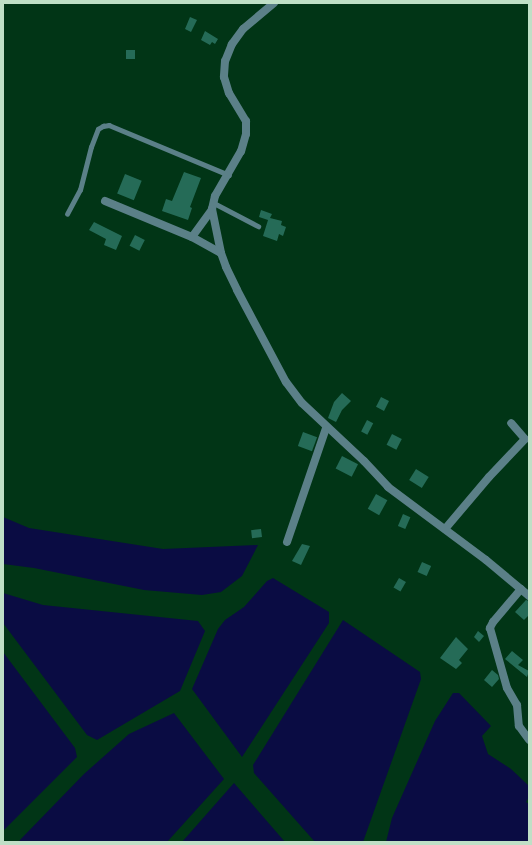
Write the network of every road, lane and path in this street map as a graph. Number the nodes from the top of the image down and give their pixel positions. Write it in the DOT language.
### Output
graph roads {
  1 [pos="274,3"];
  2 [pos="229,175"];
  3 [pos="105,201"];
  4 [pos="213,206"];
  5 [pos="67,214"];
  6 [pos="258,226"];
  7 [pos="192,237"];
  8 [pos="221,253"];
  9 [pos="511,422"];
  10 [pos="326,428"];
  11 [pos="444,529"];
  12 [pos="287,542"];
  13 [pos="521,589"];
  14 [pos="529,596"];
  15 [pos="529,740"];
  1 -- 2 [label="street"];
  2 -- 4 [label="street"];
  2 -- 5 [label="lane"];
  3 -- 7 [label="street"];
  4 -- 6 [label="lane"];
  4 -- 7 [label="street"];
  4 -- 8 [label="street"];
  7 -- 8 [label="street"];
  8 -- 10 [label="street"];
  9 -- 11 [label="street"];
  10 -- 11 [label="street"];
  10 -- 12 [label="street"];
  11 -- 13 [label="street"];
  13 -- 14 [label="street"];
  13 -- 15 [label="street"];
}
